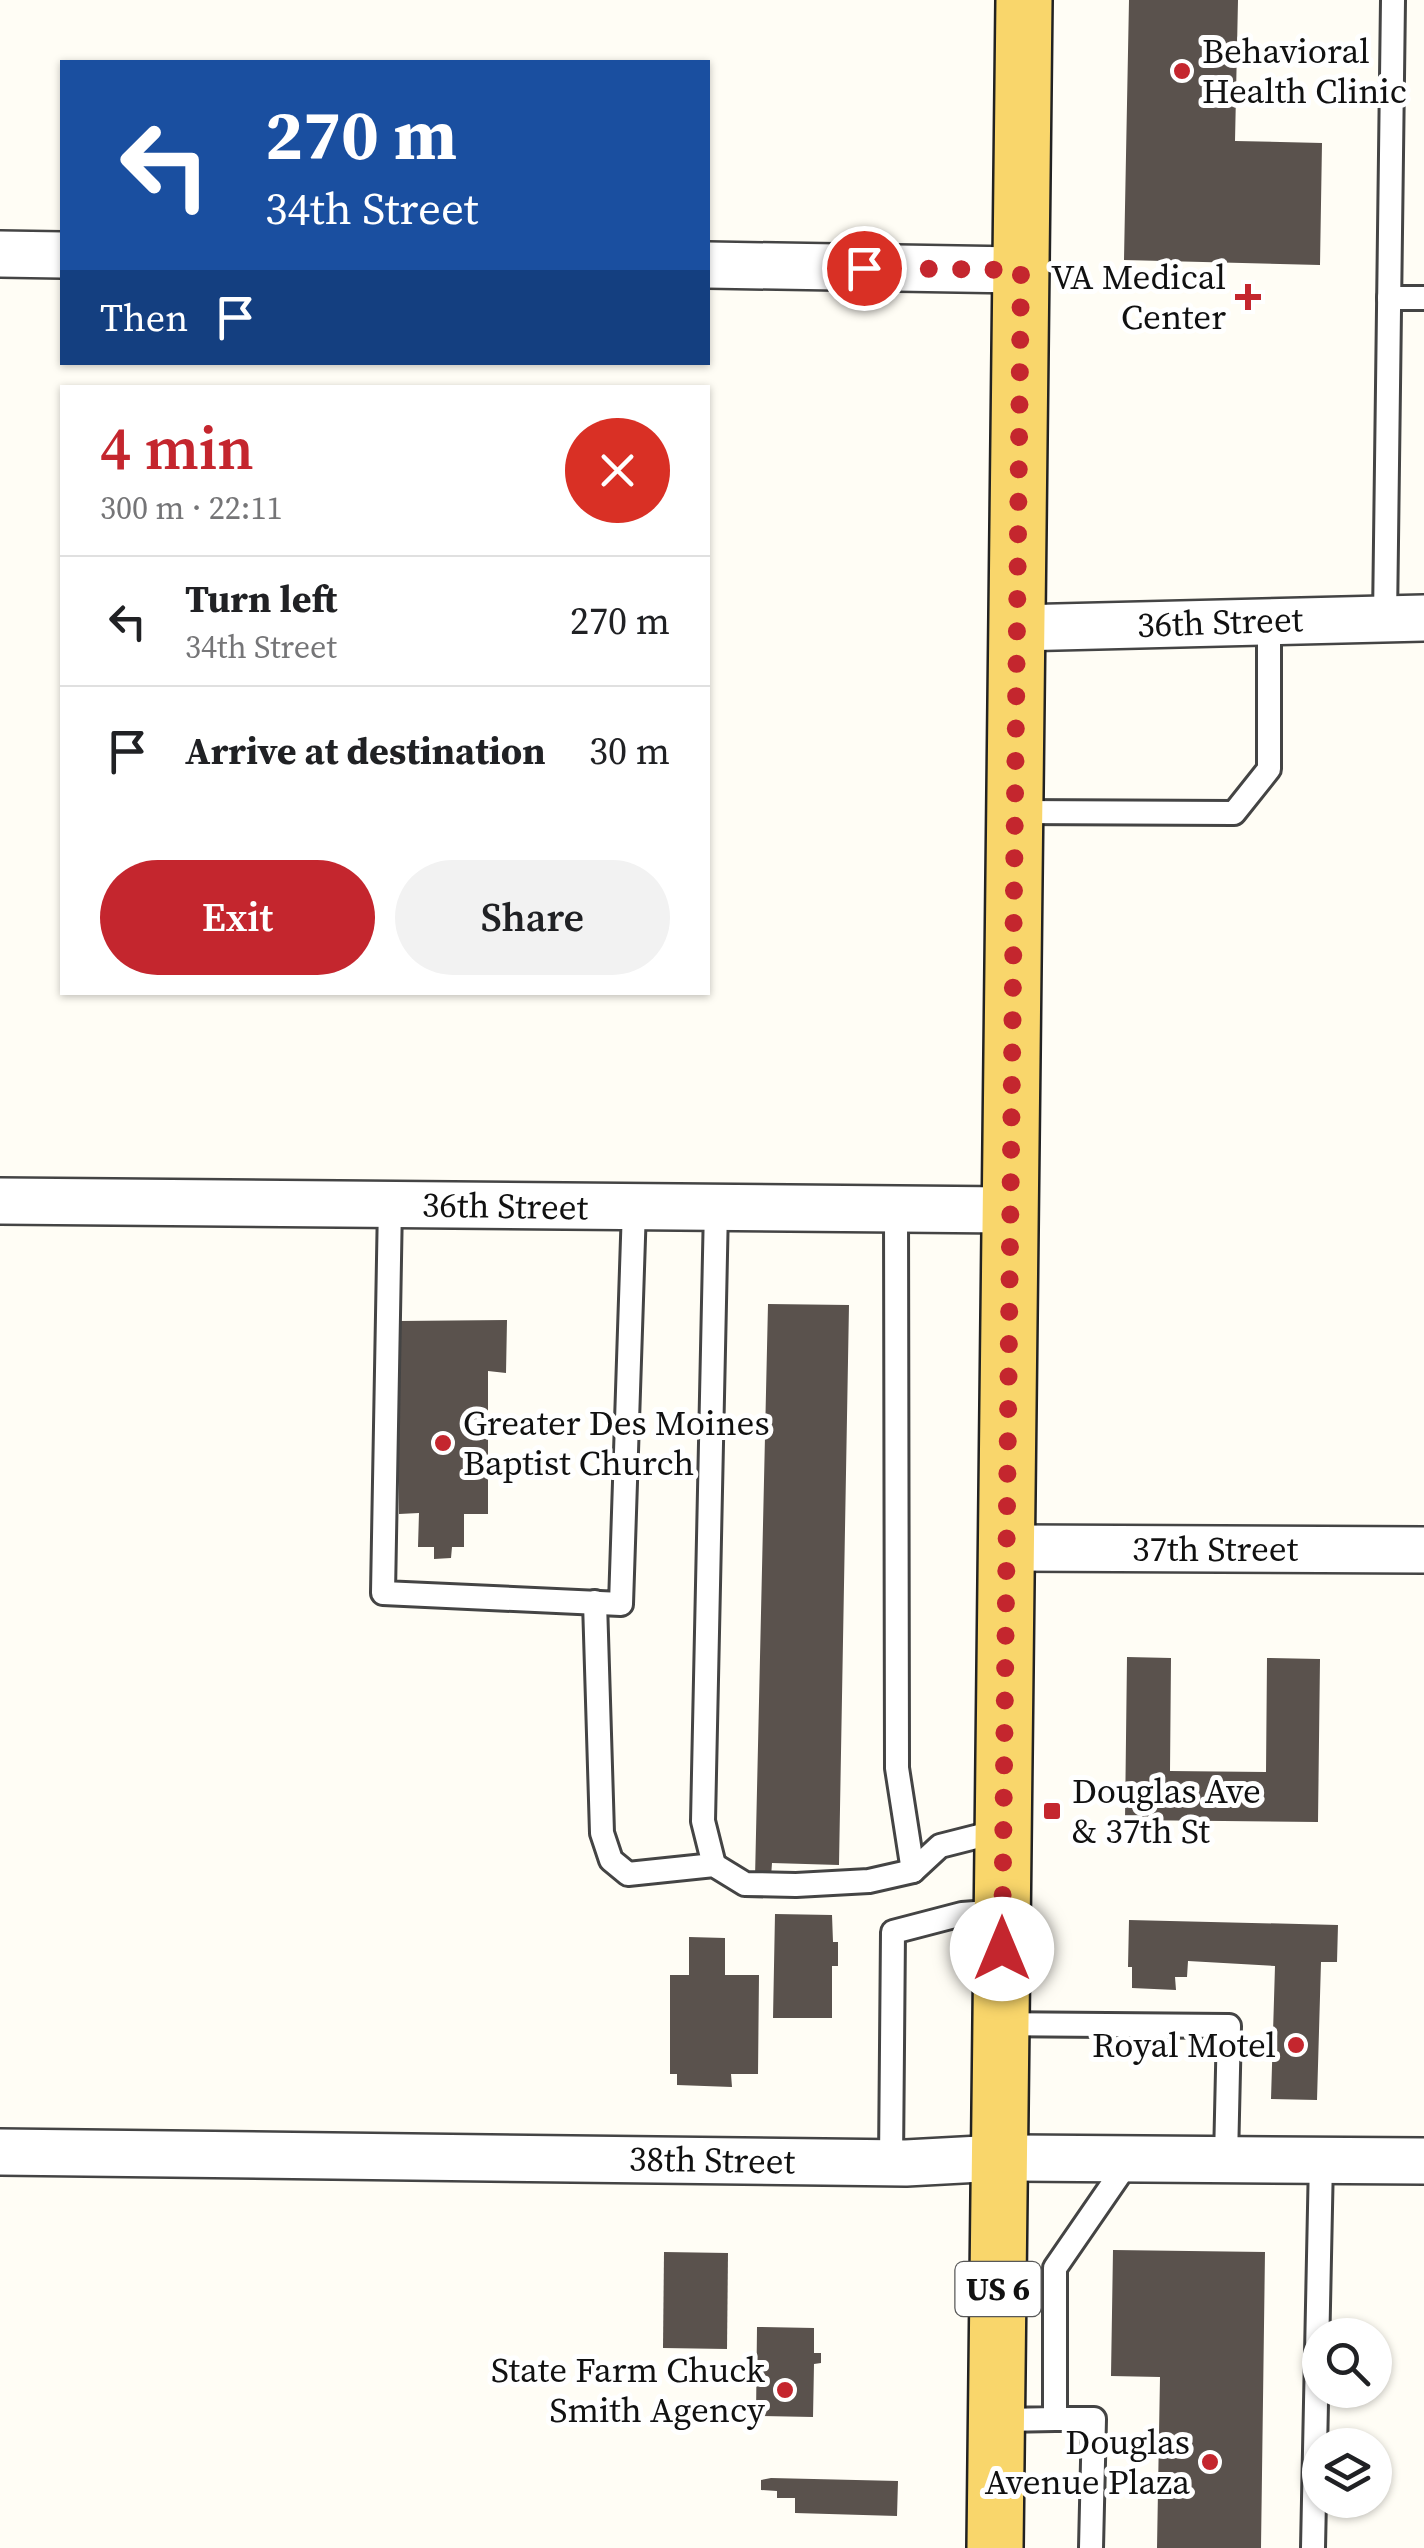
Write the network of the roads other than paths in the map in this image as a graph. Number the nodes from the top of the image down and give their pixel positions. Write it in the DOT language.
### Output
graph roads {
  1 [pos="1024,0"];
  2 [pos="1393,0"];
  3 [pos="0,254"];
  4 [pos="60,255"];
  5 [pos="710,265"];
  6 [pos="1021,270"];
  7 [pos="1389,298"];
  8 [pos="1424,298"];
  9 [pos="1404,618"];
  10 [pos="1269,620"];
  11 [pos="1016,628"];
  12 [pos="1014,812"];
  13 [pos="0,1201"];
  14 [pos="390,1204"];
  15 [pos="634,1208"];
  16 [pos="716,1208"];
  17 [pos="896,1209"];
  18 [pos="1009,1210"];
  19 [pos="1005,1548"];
  20 [pos="1424,1550"];
  21 [pos="596,1602"];
  22 [pos="1003,1830"];
  23 [pos="714,1865"];
  24 [pos="913,1871"];
  25 [pos="1002,1912"];
  26 [pos="1001,2024"];
  27 [pos="0,2152"];
  28 [pos="999,2158"];
  29 [pos="1130,2159"];
  30 [pos="1226,2160"];
  31 [pos="1321,2160"];
  32 [pos="1424,2160"];
  33 [pos="890,2162"];
  34 [pos="996,2420"];
  35 [pos="1055,2420"];
  36 [pos="995,2548"];
  37 [pos="1091,2548"];
  38 [pos="1314,2548"];
  1 -- 6 [label="main road, US 6"];
  2 -- 7 [label="lane"];
  3 -- 4 [label="street"];
  5 -- 6 [label="street"];
  6 -- 11 [label="main road, US 6"];
  7 -- 8 [label="lane"];
  7 -- 9 [label="lane"];
  9 -- 10 [label="street, 36th Street"];
  10 -- 11 [label="street, 36th Street"];
  10 -- 12 [label="lane"];
  11 -- 12 [label="main road, US 6"];
  12 -- 18 [label="main road, US 6"];
  13 -- 14 [label="street, 36th Street"];
  14 -- 15 [label="street, 36th Street"];
  14 -- 21 [label="lane"];
  15 -- 16 [label="street, 36th Street"];
  15 -- 21 [label="lane"];
  16 -- 17 [label="street, 36th Street"];
  16 -- 23 [label="lane"];
  17 -- 18 [label="street, 36th Street"];
  17 -- 24 [label="lane"];
  18 -- 19 [label="main road, US 6"];
  19 -- 20 [label="street, 37th Street"];
  19 -- 22 [label="main road, US 6"];
  21 -- 23 [label="lane"];
  22 -- 24 [label="lane"];
  22 -- 25 [label="main road, US 6"];
  23 -- 24 [label="lane"];
  25 -- 26 [label="main road, US 6"];
  25 -- 33 [label="lane"];
  26 -- 28 [label="main road, US 6"];
  26 -- 30 [label="lane"];
  27 -- 33 [label="street, 38th Street"];
  28 -- 29 [label="street, 38th Street"];
  28 -- 33 [label="street, 38th Street"];
  28 -- 34 [label="main road, US 6"];
  29 -- 30 [label="street, 38th Street"];
  29 -- 35 [label="lane"];
  30 -- 31 [label="street, 38th Street"];
  31 -- 32 [label="street, 38th Street"];
  31 -- 38 [label="lane"];
  34 -- 35 [label="lane"];
  34 -- 36 [label="main road, US 6"];
  35 -- 37 [label="lane"];
}
